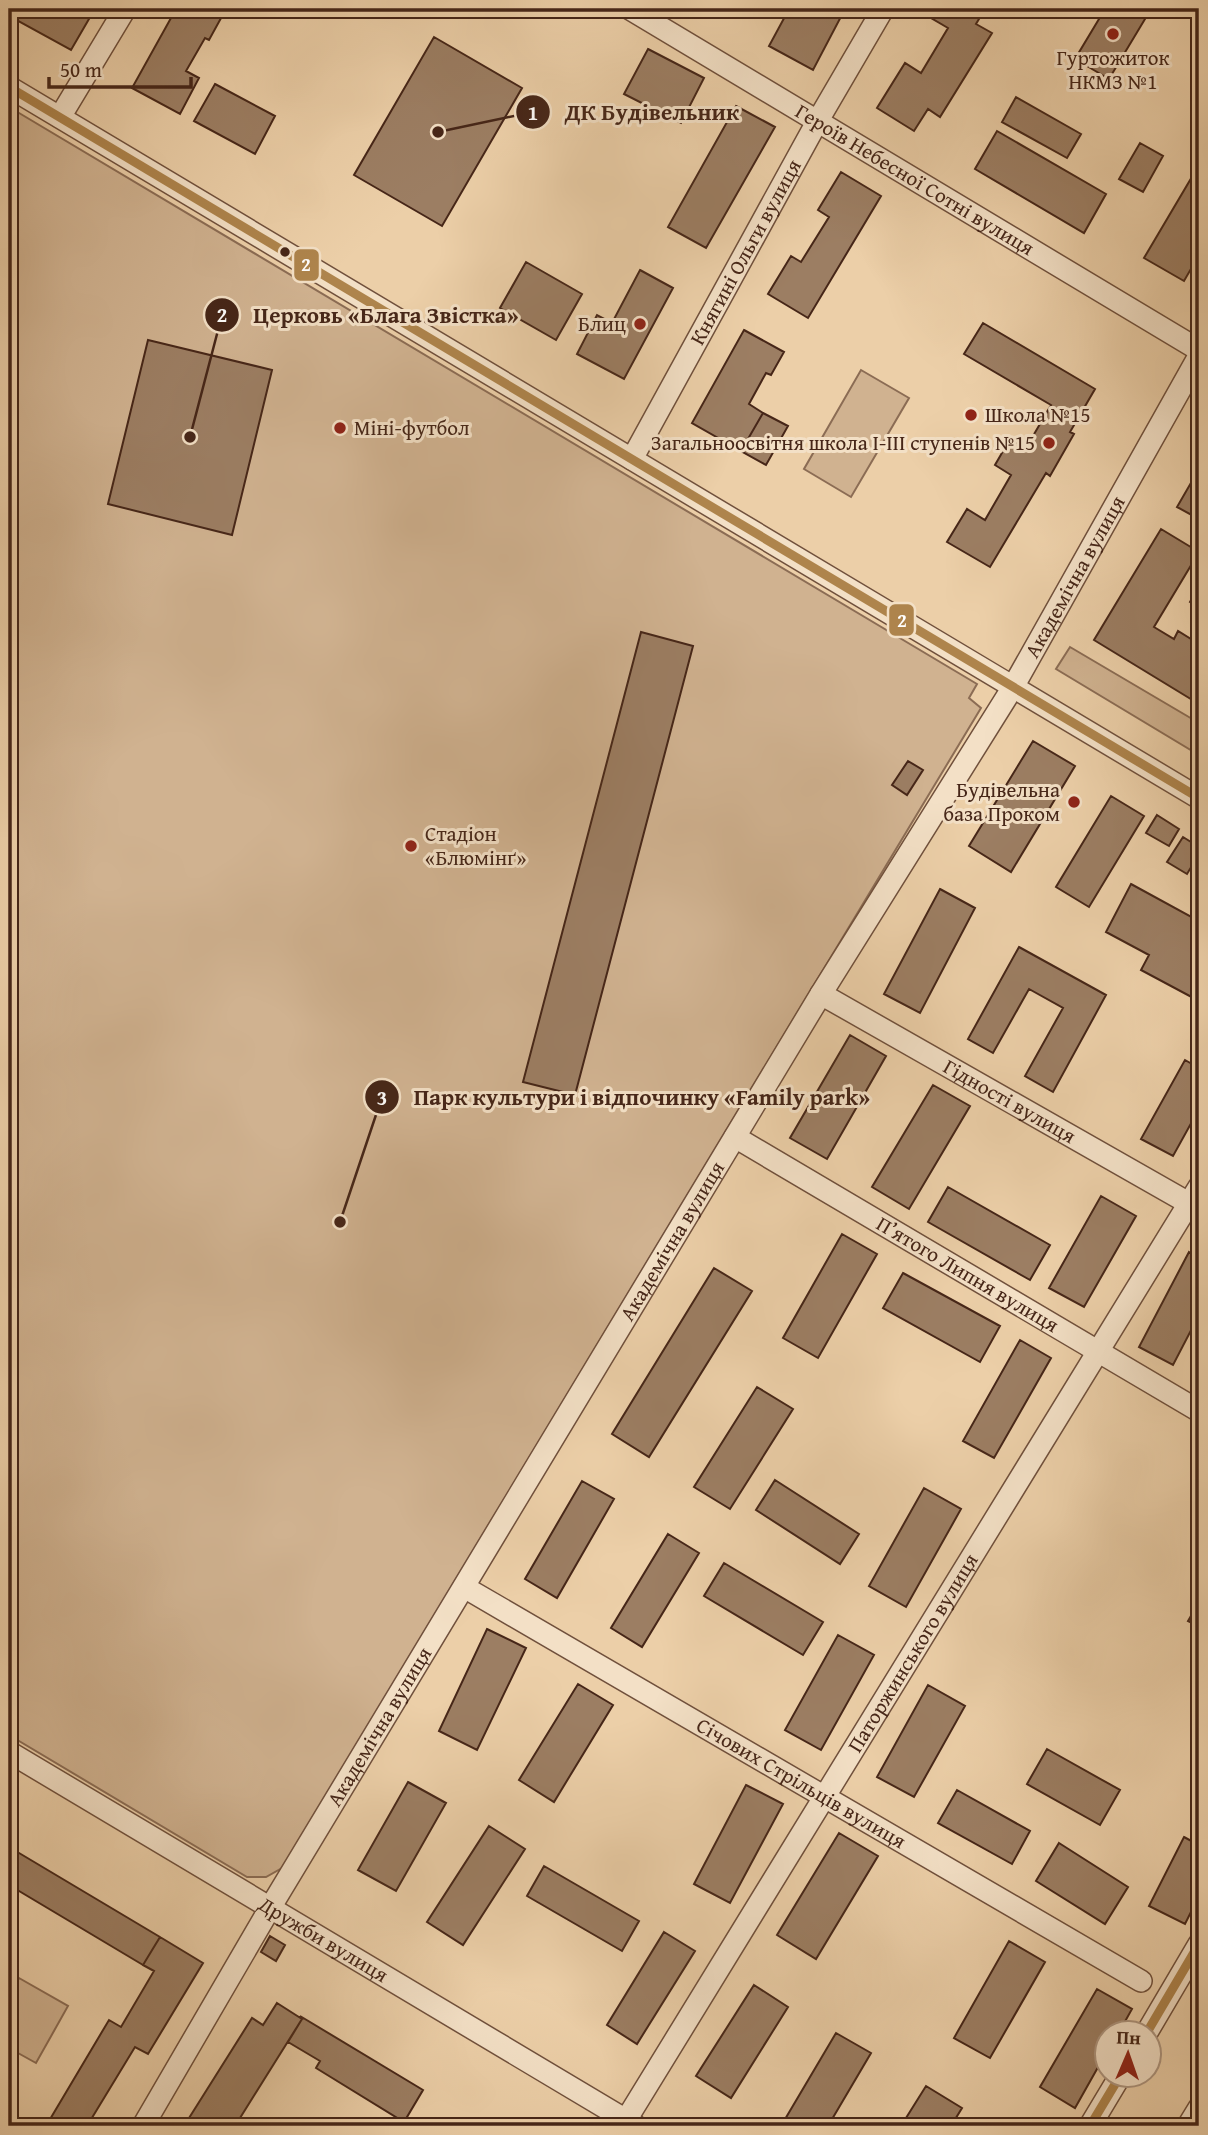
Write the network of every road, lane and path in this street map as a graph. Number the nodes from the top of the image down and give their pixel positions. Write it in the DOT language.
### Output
graph roads {
  1 [pos="125,9"];
  2 [pos="630,9"];
  3 [pos="883,9"];
  4 [pos="9,87"];
  5 [pos="60,117"];
  6 [pos="817,122"];
  7 [pos="1199,350"];
  8 [pos="1199,356"];
  9 [pos="632,459"];
  10 [pos="1013,687"];
  11 [pos="1199,798"];
  12 [pos="821,994"];
  13 [pos="735,1137"];
  14 [pos="1196,1200"];
  15 [pos="1099,1351"];
  16 [pos="1199,1411"];
  17 [pos="464,1587"];
  18 [pos="9,1752"];
  19 [pos="825,1795"];
  20 [pos="270,1908"];
  21 [pos="1199,1944"];
  22 [pos="1141,1981"];
  23 [pos="1154,2020"];
  24 [pos="1112,2090"];
  25 [pos="1199,2108"];
  26 [pos="631,2123"];
  27 [pos="143,2126"];
  28 [pos="1090,2126"];
  29 [pos="1188,2126"];
  1 -- 5 [label="street"];
  2 -- 6 [label="street, Героїв Небесної Сотні вулиця"];
  3 -- 6 [label="street, Княгині Ольги вулиця"];
  4 -- 5 [label="street"];
  5 -- 9 [label="street"];
  6 -- 7 [label="street, Героїв Небесної Сотні вулиця"];
  6 -- 9 [label="street, Княгині Ольги вулиця"];
  8 -- 10 [label="street, Академічна вулиця"];
  9 -- 10 [label="street"];
  10 -- 11 [label="street"];
  10 -- 12 [label="street, Академічна вулиця"];
  12 -- 13 [label="street, Академічна вулиця"];
  12 -- 14 [label="street, Гідності вулиця"];
  13 -- 15 [label="street, П’ятого Липня вулиця"];
  13 -- 17 [label="street, Академічна вулиця"];
  14 -- 15 [label="street, Паторжинського вулиця"];
  15 -- 16 [label="street, П’ятого Липня вулиця"];
  15 -- 19 [label="street, Паторжинського вулиця"];
  17 -- 19 [label="street, Січових Стрільців вулиця"];
  17 -- 20 [label="street, Академічна вулиця"];
  18 -- 20 [label="street, Дружби вулиця"];
  19 -- 22 [label="street, Січових Стрільців вулиця"];
  19 -- 26 [label="street, Паторжинського вулиця"];
  20 -- 26 [label="street, Дружби вулиця"];
  20 -- 27 [label="street, Академічна вулиця"];
  21 -- 23 [label="street"];
  24 -- 28 [label="street"];
  25 -- 29 [label="street"];
}
